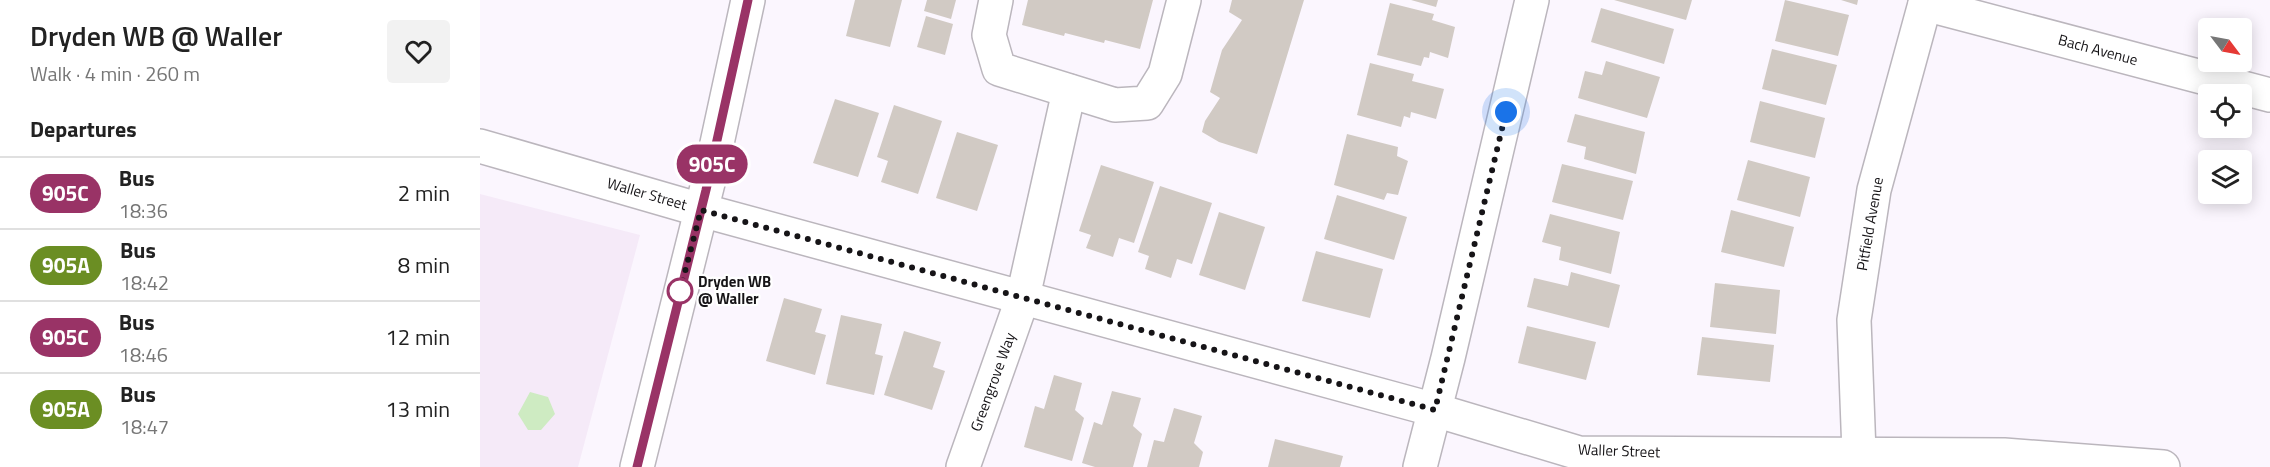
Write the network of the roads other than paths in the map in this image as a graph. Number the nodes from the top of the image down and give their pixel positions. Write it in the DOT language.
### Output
graph roads {
  1 [pos="748,0"];
  2 [pos="996,0"];
  3 [pos="1184,0"];
  4 [pos="1532,0"];
  5 [pos="1926,2"];
  6 [pos="1069,91"];
  7 [pos="2270,95"];
  8 [pos="480,146"];
  9 [pos="701,210"];
  10 [pos="1023,297"];
  11 [pos="1435,410"];
  12 [pos="1859,453"];
  13 [pos="637,467"];
  14 [pos="963,467"];
  15 [pos="1420,467"];
  16 [pos="2163,467"];
  1 -- 9 [label="street"];
  2 -- 6 [label="street"];
  3 -- 6 [label="street"];
  4 -- 11 [label="street"];
  5 -- 7 [label="street, Bach Avenue"];
  5 -- 12 [label="street, Pitfield Avenue"];
  6 -- 10 [label="street"];
  8 -- 9 [label="street, Waller Street"];
  9 -- 10 [label="street, Waller Street"];
  9 -- 13 [label="street"];
  10 -- 11 [label="street, Waller Street"];
  10 -- 14 [label="street, Greengrove Way"];
  11 -- 12 [label="street, Waller Street"];
  11 -- 15 [label="street"];
  12 -- 16 [label="street, Waller Street"];
}
